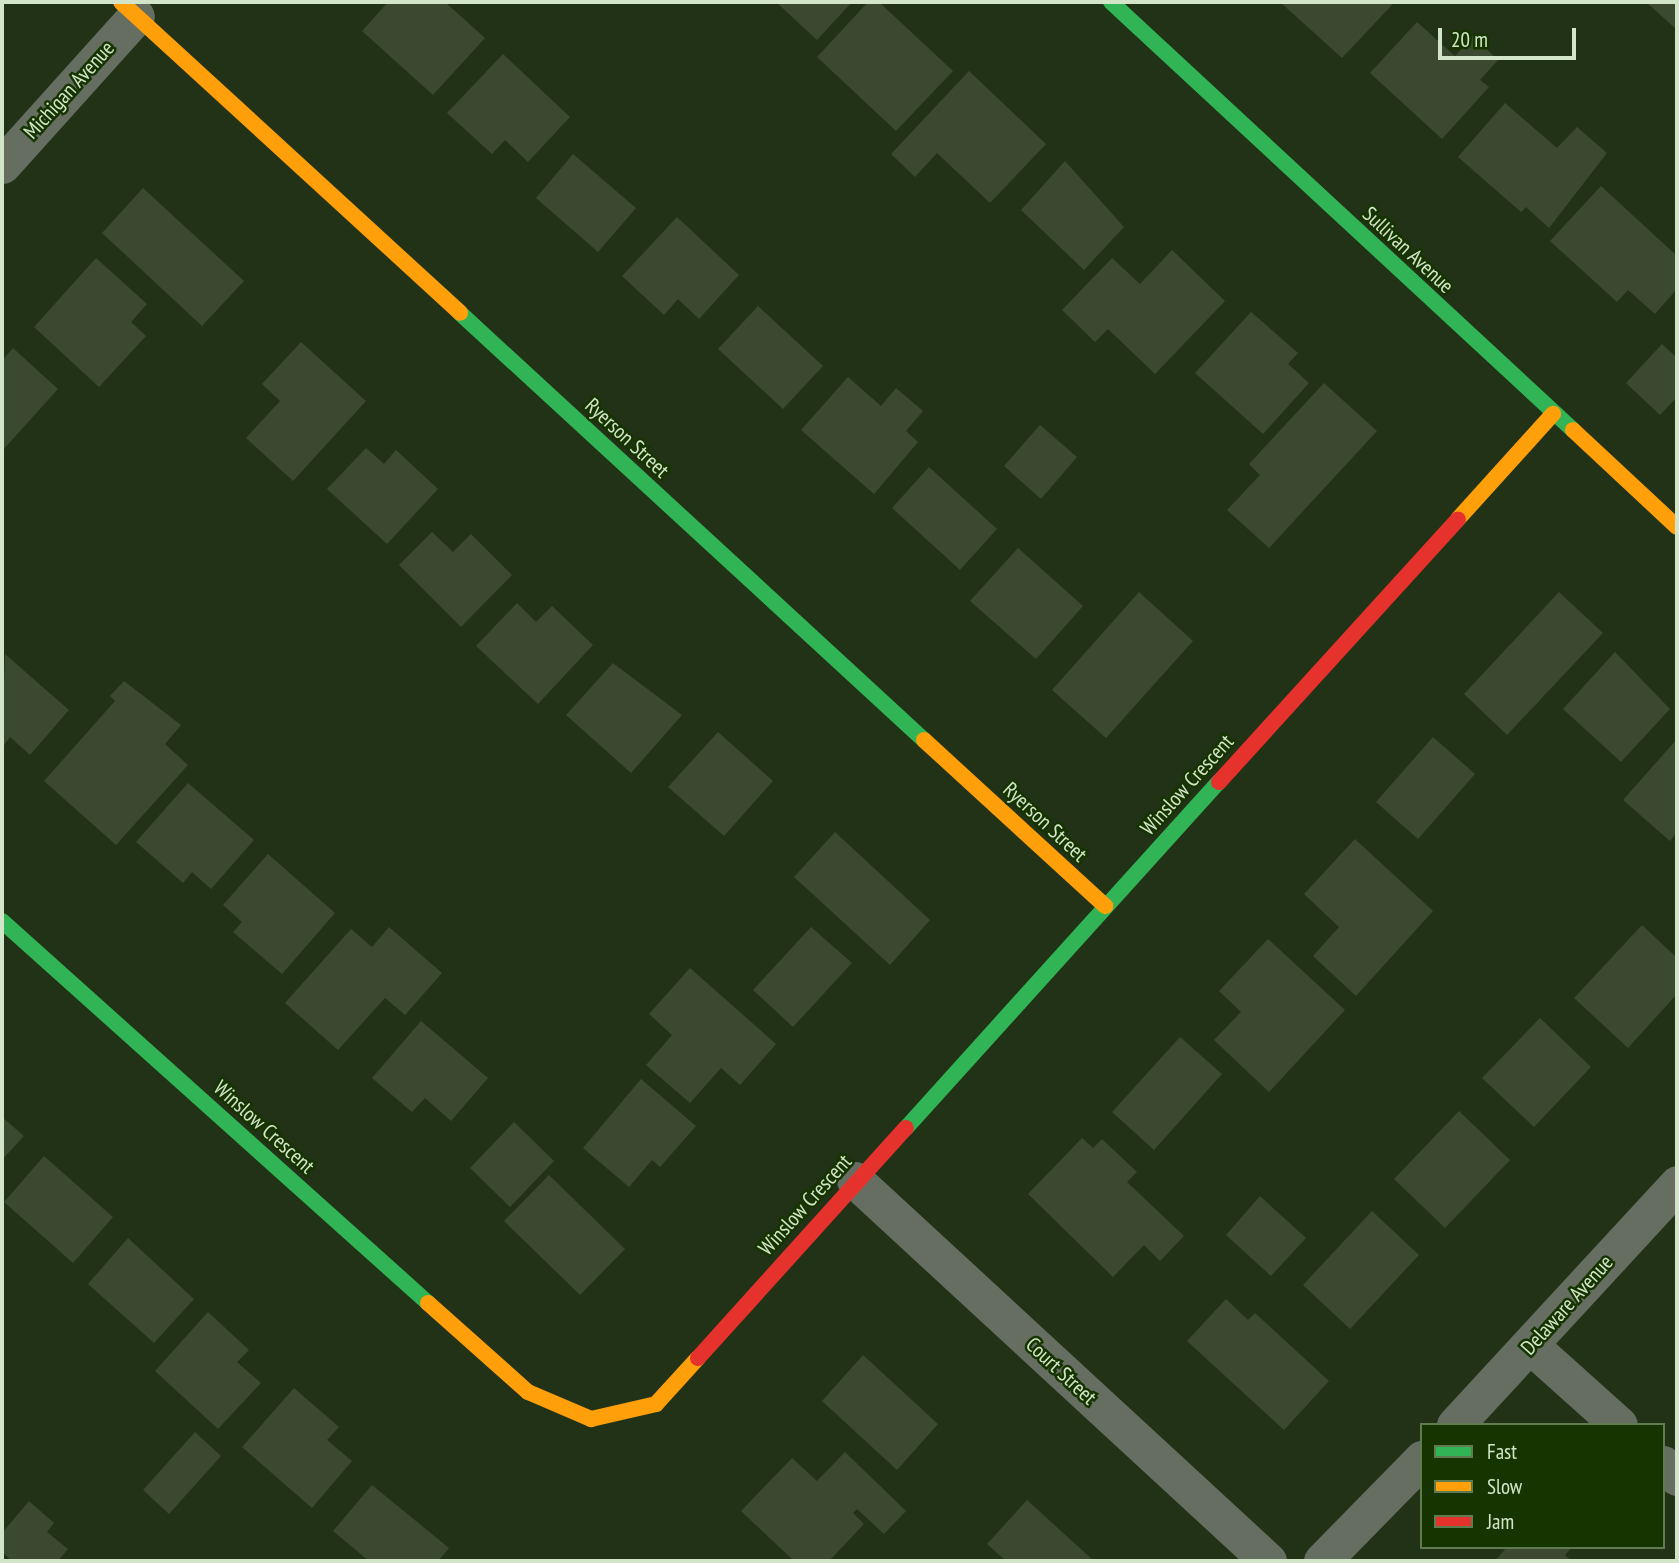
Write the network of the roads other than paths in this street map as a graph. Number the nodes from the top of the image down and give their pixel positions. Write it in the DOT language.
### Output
graph roads {
  1 [pos="1111,2"];
  2 [pos="128,9"];
  3 [pos="2,164"];
  4 [pos="1553,414"];
  5 [pos="1677,527"];
  6 [pos="1105,906"];
  7 [pos="2,920"];
  8 [pos="855,1180"];
  9 [pos="1677,1184"];
  10 [pos="1531,1346"];
  11 [pos="1457,1423"];
  12 [pos="1617,1423"];
  13 [pos="1420,1461"];
  14 [pos="1268,1561"];
  15 [pos="1322,1561"];
  1 -- 4 [label="street, Sullivan Avenue"];
  2 -- 3 [label="street, Michigan Avenue"];
  2 -- 6 [label="street, Ryerson Street"];
  4 -- 5 [label="street, Sullivan Avenue"];
  4 -- 6 [label="street, Winslow Crescent"];
  6 -- 8 [label="street, Winslow Crescent"];
  7 -- 8 [label="street, Winslow Crescent"];
  8 -- 14 [label="street, Court Street"];
  9 -- 10 [label="street, Delaware Avenue"];
  10 -- 11 [label="street, Delaware Avenue"];
  10 -- 12 [label="street"];
  13 -- 15 [label="street"];
}
